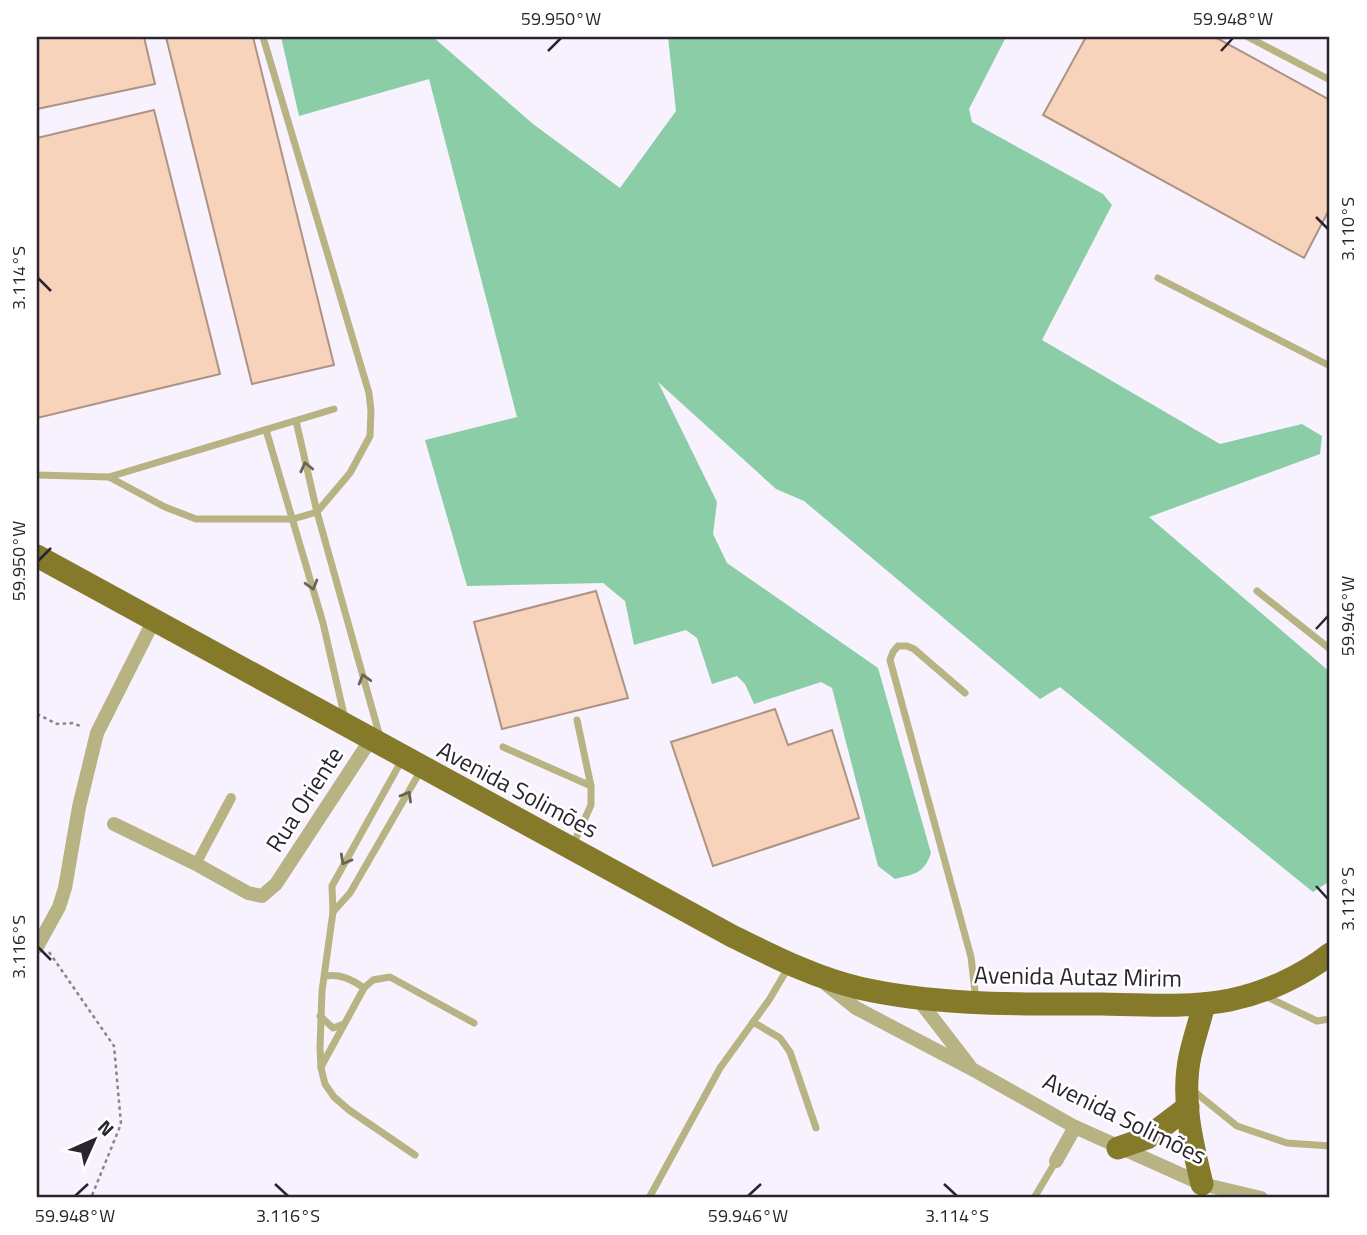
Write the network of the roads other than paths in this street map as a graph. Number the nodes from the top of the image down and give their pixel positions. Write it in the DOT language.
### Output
graph roads {
  1 [pos="263,37"];
  2 [pos="1248,37"];
  3 [pos="1330,80"];
  4 [pos="1158,278"];
  5 [pos="1330,366"];
  6 [pos="334,409"];
  7 [pos="296,421"];
  8 [pos="267,430"];
  9 [pos="37,475"];
  10 [pos="109,477"];
  11 [pos="317,512"];
  12 [pos="293,519"];
  13 [pos="37,556"];
  14 [pos="1257,592"];
  15 [pos="154,620"];
  16 [pos="1330,649"];
  17 [pos="965,693"];
  18 [pos="577,720"];
  19 [pos="347,727"];
  20 [pos="376,742"];
  21 [pos="503,747"];
  22 [pos="413,762"];
  23 [pos="591,786"];
  24 [pos="231,798"];
  25 [pos="114,824"];
  26 [pos="572,847"];
  27 [pos="197,864"];
  28 [pos="333,912"];
  29 [pos="39,944"];
  30 [pos="1330,954"];
  31 [pos="790,964"];
  32 [pos="325,976"];
  33 [pos="816,976"];
  34 [pos="364,988"];
  35 [pos="1258,993"];
  36 [pos="918,999"];
  37 [pos="976,1001"];
  38 [pos="1204,1004"];
  39 [pos="320,1016"];
  40 [pos="1330,1019"];
  41 [pos="753,1022"];
  42 [pos="474,1023"];
  43 [pos="344,1024"];
  44 [pos="321,1068"];
  45 [pos="972,1069"];
  46 [pos="1187,1097"];
  47 [pos="1075,1127"];
  48 [pos="816,1128"];
  49 [pos="1330,1146"];
  50 [pos="1118,1148"];
  51 [pos="415,1155"];
  52 [pos="1056,1161"];
  53 [pos="1202,1184"];
  54 [pos="649,1198"];
  55 [pos="1034,1198"];
  56 [pos="1261,1198"];
  1 -- 11 [label="lane"];
  2 -- 3 [label="lane"];
  4 -- 5 [label="lane"];
  6 -- 7 [label="lane"];
  7 -- 8 [label="lane"];
  11 -- 7 [label="lane, one-way"];
  8 -- 10 [label="lane"];
  8 -- 12 [label="lane"];
  9 -- 10 [label="lane"];
  10 -- 12 [label="lane"];
  11 -- 12 [label="lane"];
  20 -- 11 [label="lane, one-way"];
  12 -- 19 [label="lane, one-way"];
  13 -- 15 [label="main road, Avenida Solimões"];
  14 -- 16 [label="lane"];
  15 -- 19 [label="main road, Avenida Solimões"];
  15 -- 29 [label="street"];
  17 -- 37 [label="lane"];
  18 -- 23 [label="lane"];
  19 -- 20 [label="main road, Avenida Solimões"];
  20 -- 22 [label="main road, Avenida Solimões"];
  20 -- 27 [label="street, Rua Oriente"];
  21 -- 23 [label="lane"];
  22 -- 26 [label="main road, Avenida Solimões"];
  28 -- 22 [label="lane, one-way"];
  22 -- 28 [label="lane, one-way"];
  23 -- 26 [label="lane"];
  24 -- 27 [label="street"];
  25 -- 27 [label="street"];
  26 -- 31 [label="main road, Avenida Solimões"];
  28 -- 32 [label="lane"];
  30 -- 35 [label="main road, Avenida Autaz Mirim"];
  31 -- 33 [label="main road, Avenida Solimões"];
  31 -- 41 [label="lane"];
  32 -- 34 [label="lane"];
  32 -- 39 [label="lane"];
  33 -- 36 [label="main road, Avenida Autaz Mirim"];
  33 -- 45 [label="street, Avenida Solimões"];
  34 -- 42 [label="lane"];
  34 -- 43 [label="lane"];
  35 -- 38 [label="main road, Avenida Autaz Mirim"];
  35 -- 40 [label="lane"];
  36 -- 37 [label="main road, Avenida Autaz Mirim"];
  36 -- 45 [label="street, Avenida Solimões"];
  37 -- 38 [label="main road, Avenida Autaz Mirim"];
  38 -- 46 [label="main road"];
  39 -- 43 [label="lane"];
  39 -- 44 [label="lane"];
  41 -- 48 [label="lane"];
  41 -- 54 [label="lane"];
  43 -- 44 [label="lane"];
  44 -- 51 [label="lane"];
  45 -- 47 [label="street, Avenida Solimões"];
  46 -- 49 [label="lane"];
  46 -- 50 [label="main road"];
  46 -- 53 [label="main road"];
  47 -- 50 [label="street, Avenida Solimões"];
  47 -- 52 [label="street"];
  50 -- 53 [label="street, Avenida Solimões"];
  52 -- 55 [label="lane"];
  53 -- 56 [label="street, Avenida Solimões"];
}
